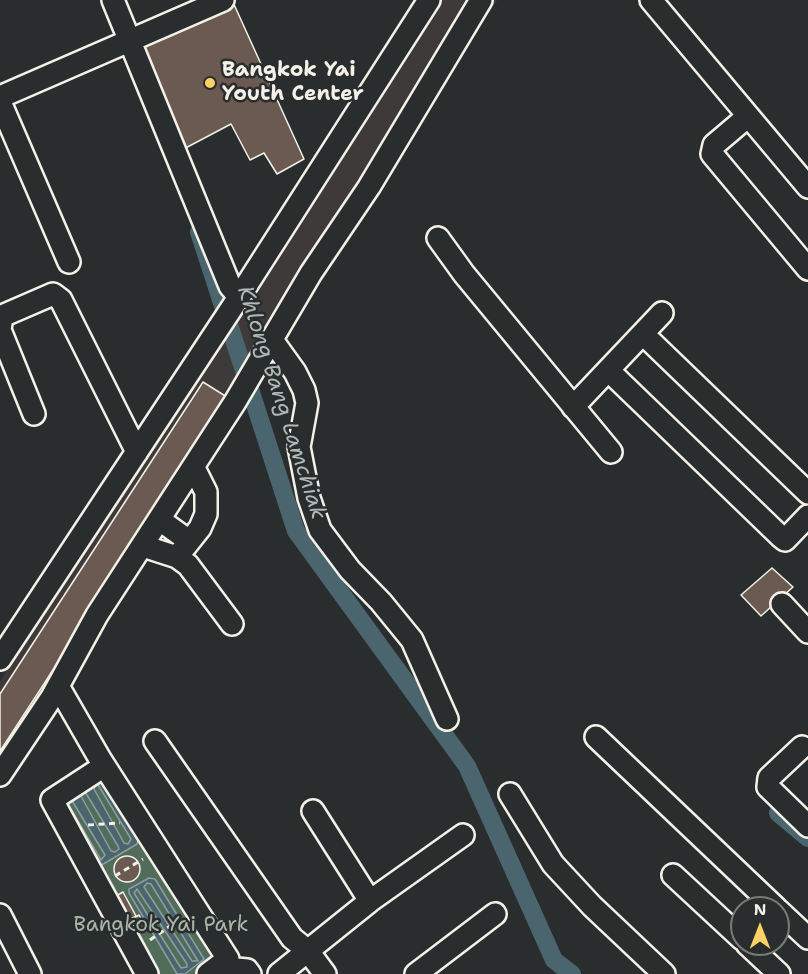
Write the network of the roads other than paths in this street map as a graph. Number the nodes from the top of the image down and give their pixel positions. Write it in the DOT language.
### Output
graph roads {
  1 [pos="113,0"];
  2 [pos="223,0"];
  3 [pos="429,0"];
  4 [pos="651,0"];
  5 [pos="478,1"];
  6 [pos="125,44"];
  7 [pos="0,97"];
  8 [pos="0,102"];
  9 [pos="747,117"];
  10 [pos="808,187"];
  11 [pos="438,238"];
  12 [pos="69,262"];
  13 [pos="808,269"];
  14 [pos="231,310"];
  15 [pos="662,313"];
  16 [pos="0,330"];
  17 [pos="643,334"];
  18 [pos="272,340"];
  19 [pos="608,370"];
  20 [pos="573,407"];
  21 [pos="34,414"];
  22 [pos="137,452"];
  23 [pos="611,452"];
  24 [pos="194,468"];
  25 [pos="808,493"];
  26 [pos="808,516"];
  27 [pos="160,520"];
  28 [pos="801,539"];
  29 [pos="143,546"];
  30 [pos="183,549"];
  31 [pos="782,604"];
  32 [pos="232,624"];
  33 [pos="808,632"];
  34 [pos="0,659"];
  35 [pos="58,686"];
  36 [pos="447,719"];
  37 [pos="596,737"];
  38 [pos="155,741"];
  39 [pos="802,747"];
  40 [pos="99,765"];
  41 [pos="0,775"];
  42 [pos="510,794"];
  43 [pos="313,811"];
  44 [pos="808,826"];
  45 [pos="463,835"];
  46 [pos="673,875"];
  47 [pos="763,896"];
  48 [pos="370,901"];
  49 [pos="0,915"];
  50 [pos="495,915"];
  51 [pos="790,921"];
  52 [pos="730,928"];
  53 [pos="808,938"];
  54 [pos="300,944"];
  55 [pos="760,956"];
  56 [pos="30,974"];
  57 [pos="147,974"];
  58 [pos="208,974"];
  59 [pos="231,974"];
  60 [pos="250,974"];
  61 [pos="279,974"];
  62 [pos="325,974"];
  63 [pos="416,974"];
  64 [pos="664,974"];
  65 [pos="779,974"];
  1 -- 6 [label="street"];
  2 -- 6 [label="street"];
  3 -- 14 [label="street"];
  4 -- 9 [label="street"];
  5 -- 18 [label="street"];
  6 -- 7 [label="street"];
  6 -- 14 [label="street"];
  8 -- 12 [label="street"];
  9 -- 10 [label="street"];
  9 -- 13 [label="street"];
  11 -- 20 [label="street"];
  14 -- 22 [label="street"];
  15 -- 17 [label="street"];
  16 -- 21 [label="street"];
  16 -- 22 [label="street"];
  17 -- 19 [label="street"];
  17 -- 25 [label="street"];
  18 -- 24 [label="street"];
  18 -- 36 [label="street"];
  19 -- 20 [label="street"];
  19 -- 28 [label="street"];
  20 -- 23 [label="street"];
  22 -- 34 [label="street"];
  24 -- 27 [label="street"];
  24 -- 30 [label="street"];
  26 -- 28 [label="street"];
  27 -- 29 [label="street"];
  27 -- 30 [label="street"];
  29 -- 30 [label="street"];
  29 -- 35 [label="street"];
  30 -- 32 [label="street"];
  31 -- 33 [label="street"];
  35 -- 40 [label="street"];
  35 -- 41 [label="street"];
  37 -- 47 [label="street"];
  38 -- 54 [label="street"];
  39 -- 44 [label="street"];
  40 -- 57 [label="street"];
  40 -- 58 [label="street"];
  42 -- 64 [label="street"];
  43 -- 48 [label="street"];
  45 -- 48 [label="street"];
  46 -- 52 [label="street"];
  48 -- 54 [label="street"];
  49 -- 56 [label="street"];
  50 -- 63 [label="street"];
  51 -- 53 [label="street"];
  54 -- 61 [label="street"];
  54 -- 62 [label="street"];
  55 -- 65 [label="street"];
  59 -- 60 [label="street"];
}
